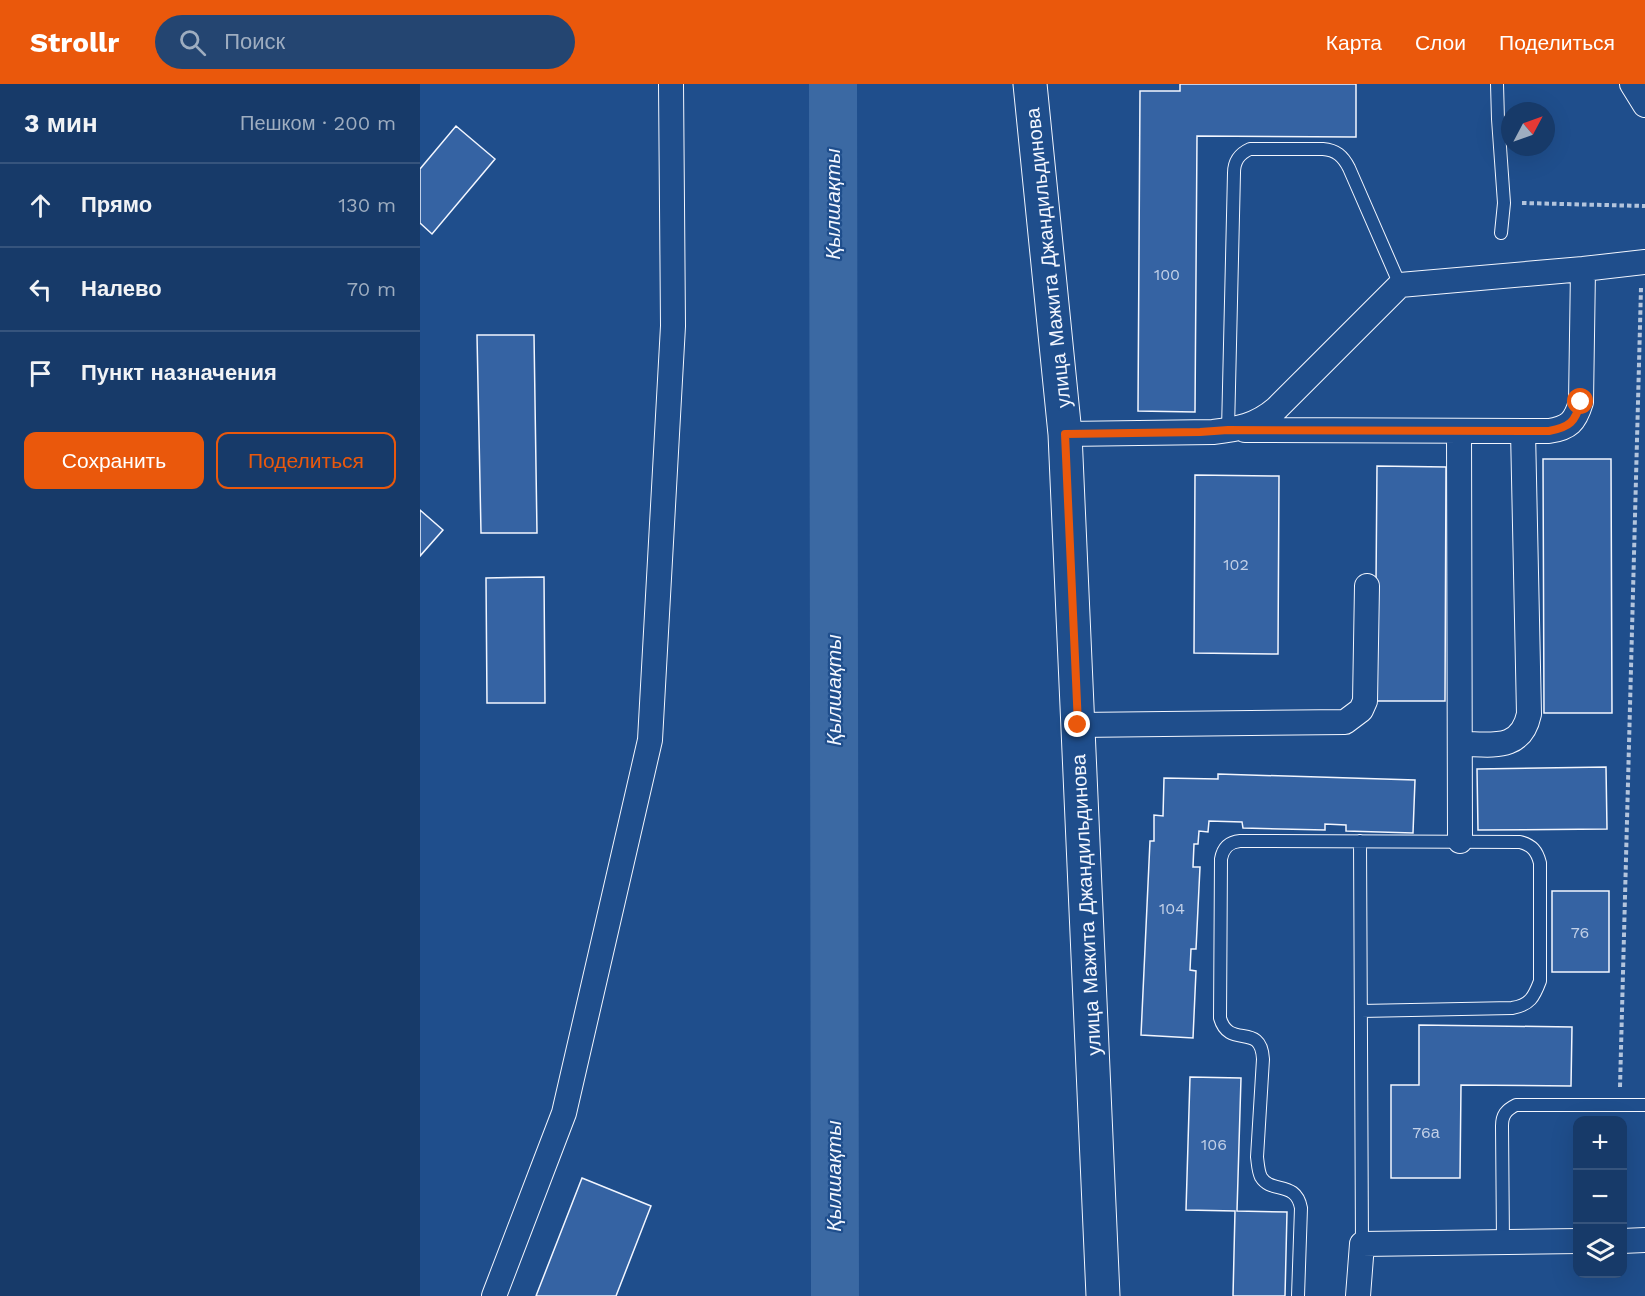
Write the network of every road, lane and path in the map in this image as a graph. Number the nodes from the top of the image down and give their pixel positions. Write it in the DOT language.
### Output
graph roads {
  1 [pos="671,84"];
  2 [pos="1030,84"];
  3 [pos="1497,84"];
  4 [pos="1632,84"];
  5 [pos="1645,105"];
  6 [pos="1504,202"];
  7 [pos="1645,206"];
  8 [pos="1501,233"];
  9 [pos="1643,263"];
  10 [pos="1583,269"];
  11 [pos="1400,285"];
  12 [pos="1228,430"];
  13 [pos="1459,431"];
  14 [pos="1523,431"];
  15 [pos="1065,434"];
  16 [pos="1366,586"];
  17 [pos="1078,725"];
  18 [pos="1460,744"];
  19 [pos="1360,841"];
  20 [pos="1460,842"];
  21 [pos="1361,1011"];
  22 [pos="1620,1105"];
  23 [pos="1645,1105"];
  24 [pos="1645,1240"];
  25 [pos="1573,1241"];
  26 [pos="1627,1241"];
  27 [pos="1503,1242"];
  28 [pos="1362,1244"];
  29 [pos="494,1296"];
  30 [pos="1103,1296"];
  31 [pos="1298,1296"];
  32 [pos="1358,1296"];
  1 -- 29 [label="street"];
  2 -- 15 [label="street, улица Мажита Джандильдинова"];
  3 -- 6 [label="lane"];
  4 -- 5 [label="street"];
  6 -- 7 [label="path"];
  6 -- 8 [label="lane"];
  9 -- 10 [label="street"];
  9 -- 22 [label="path"];
  10 -- 11 [label="street"];
  10 -- 14 [label="street"];
  11 -- 12 [label="street"];
  11 -- 12 [label="lane"];
  12 -- 13 [label="street"];
  12 -- 15 [label="street"];
  13 -- 14 [label="street"];
  13 -- 18 [label="street"];
  14 -- 18 [label="street"];
  15 -- 17 [label="street, улица Мажита Джандильдинова"];
  16 -- 17 [label="street"];
  17 -- 30 [label="street, улица Мажита Джандильдинова"];
  18 -- 20 [label="street"];
  19 -- 20 [label="lane"];
  19 -- 21 [label="lane"];
  19 -- 31 [label="lane"];
  20 -- 21 [label="lane"];
  21 -- 28 [label="lane"];
  22 -- 23 [label="lane"];
  22 -- 27 [label="lane"];
  24 -- 26 [label="street"];
  25 -- 27 [label="street"];
  27 -- 28 [label="street"];
  28 -- 32 [label="street"];
}
